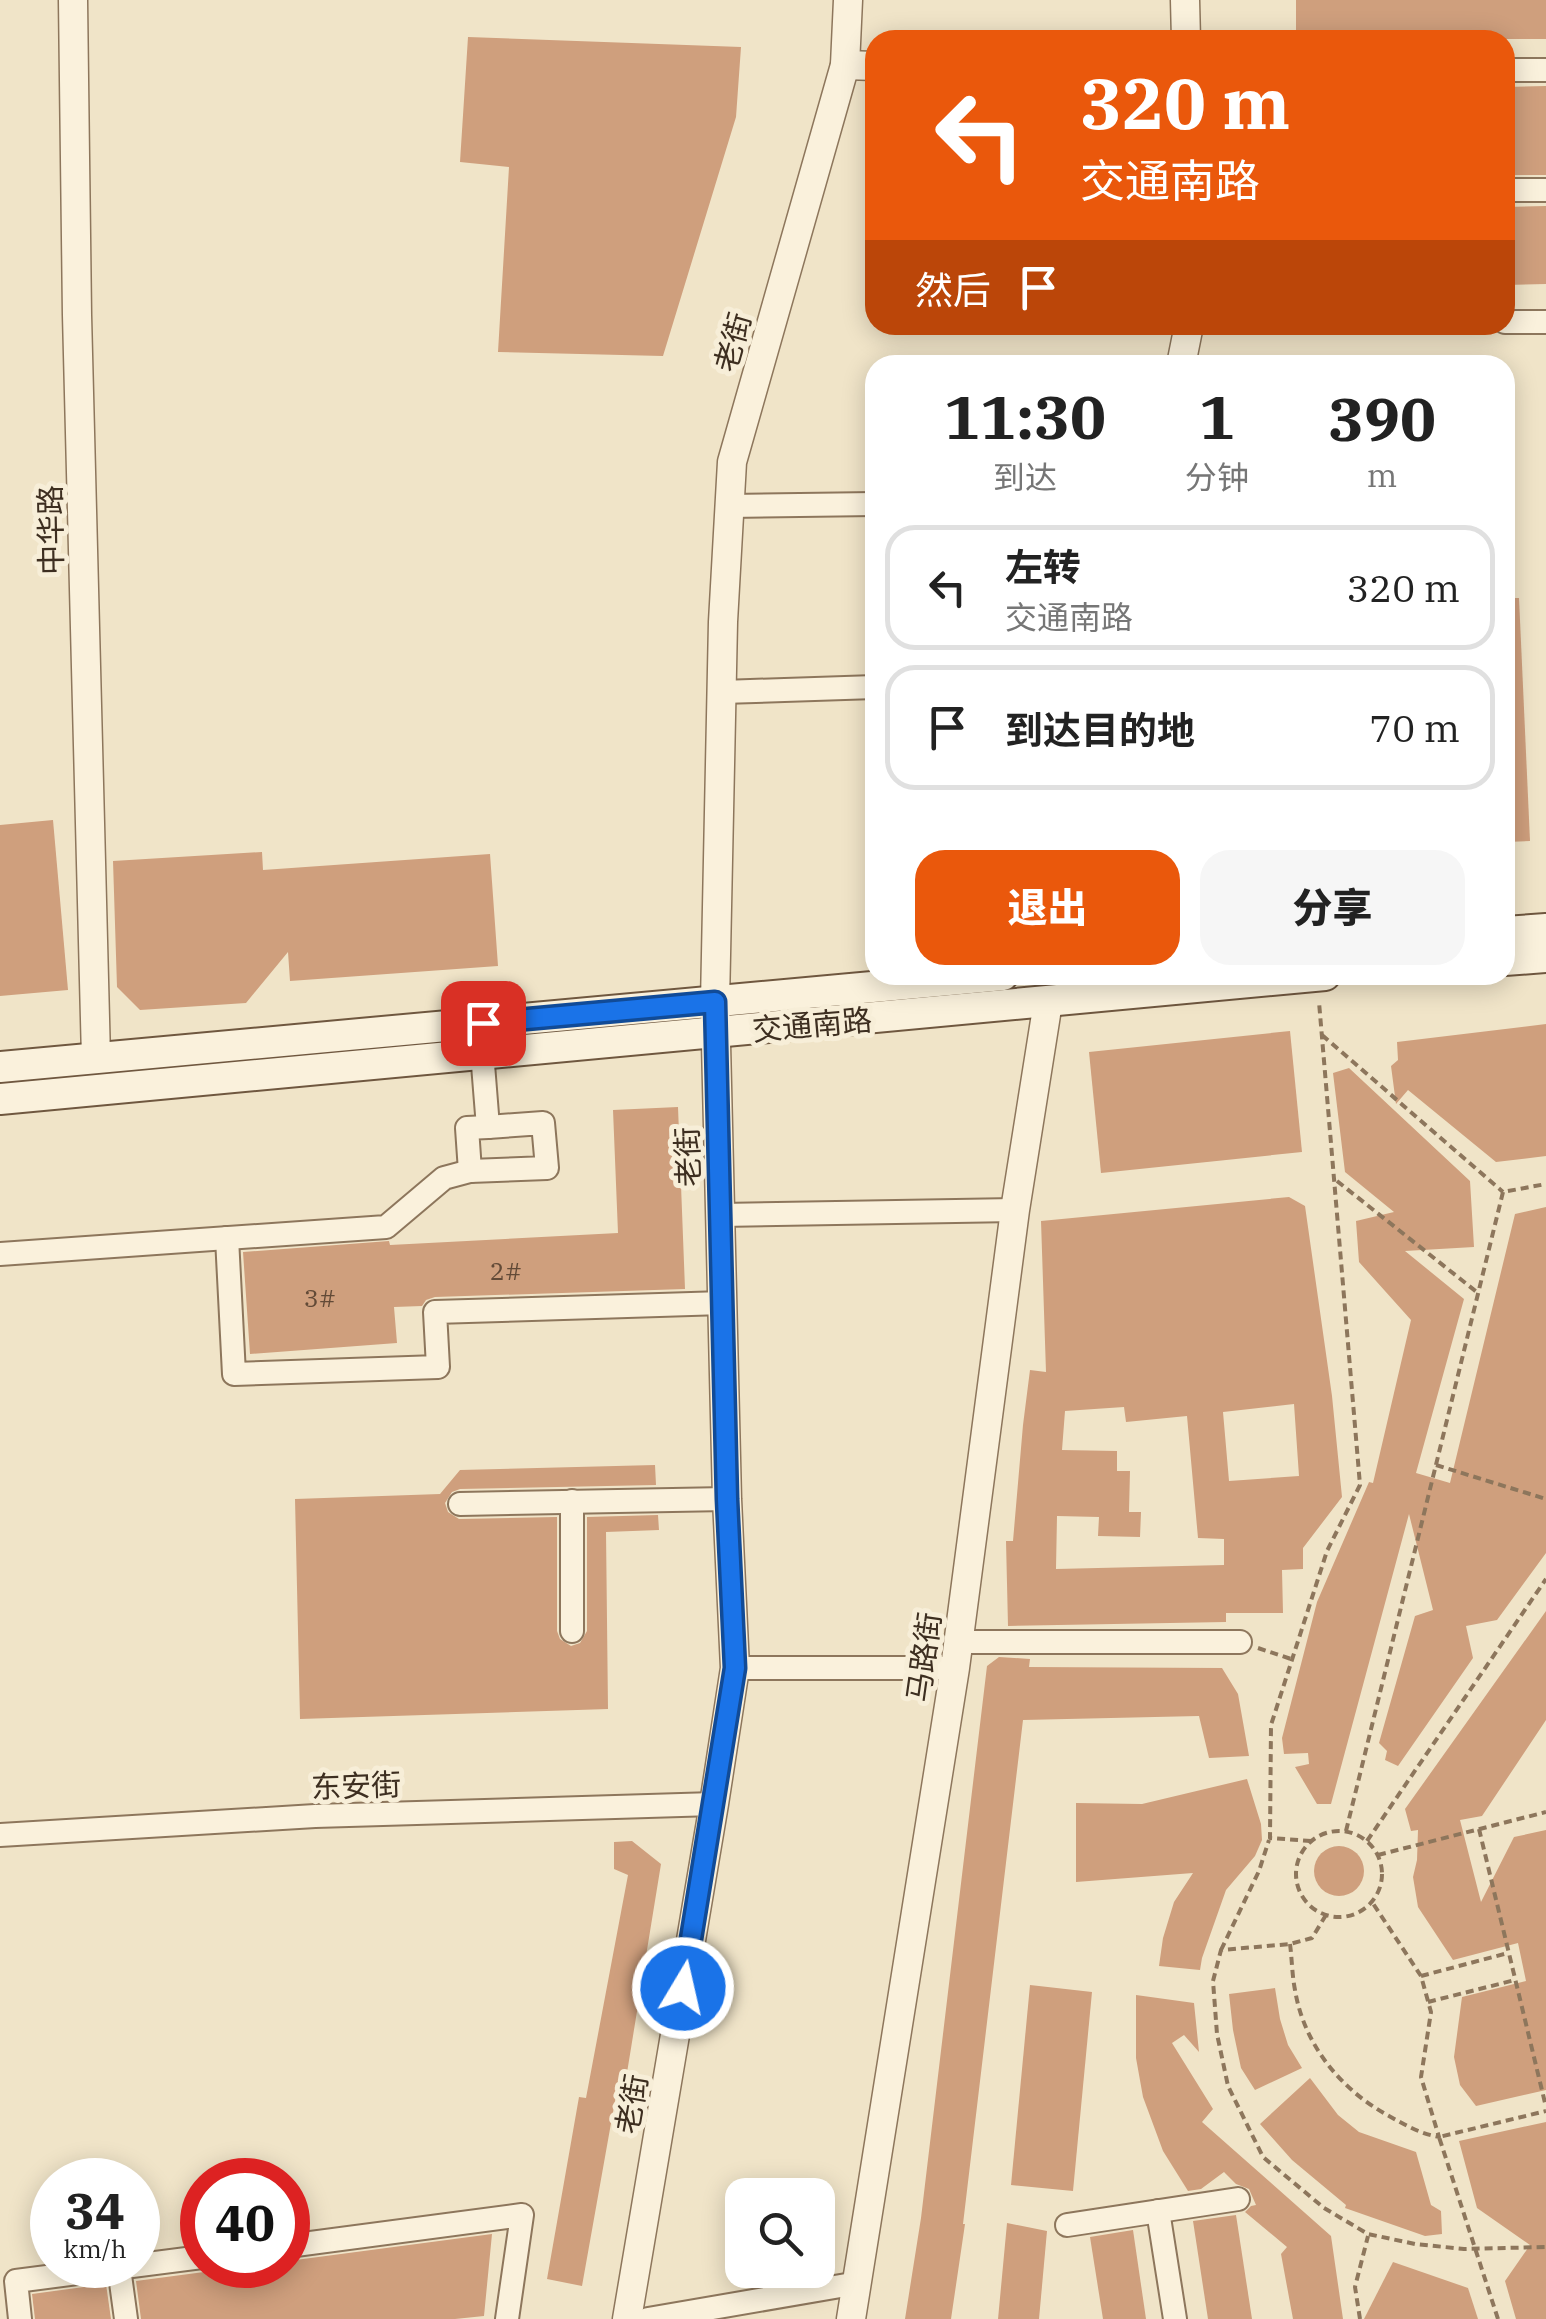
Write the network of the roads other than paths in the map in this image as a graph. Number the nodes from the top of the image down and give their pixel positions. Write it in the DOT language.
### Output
graph roads {
  1 [pos="73,0"];
  2 [pos="848,0"];
  3 [pos="1185,0"];
  4 [pos="1186,30"];
  5 [pos="844,65"];
  6 [pos="865,66"];
  7 [pos="1515,70"];
  8 [pos="1546,70"];
  9 [pos="1515,190"];
  10 [pos="1546,190"];
  11 [pos="1515,322"];
  12 [pos="1546,322"];
  13 [pos="865,504"];
  14 [pos="729,506"];
  15 [pos="865,688"];
  16 [pos="722,692"];
  17 [pos="1546,929"];
  18 [pos="1515,931"];
  19 [pos="1546,957"];
  20 [pos="1515,959"];
  21 [pos="936,985"];
  22 [pos="1223,985"];
  23 [pos="1048,1002"];
  24 [pos="715,1018"];
  25 [pos="482,1052"];
  26 [pos="96,1058"];
  27 [pos="0,1067"];
  28 [pos="0,1099"];
  29 [pos="488,1127"];
  30 [pos="470,1171"];
  31 [pos="1015,1210"];
  32 [pos="721,1215"];
  33 [pos="226,1238"];
  34 [pos="0,1254"];
  35 [pos="722,1303"];
  36 [pos="727,1499"];
  37 [pos="572,1502"];
  38 [pos="460,1504"];
  39 [pos="572,1631"];
  40 [pos="1240,1642"];
  41 [pos="956,1655"];
  42 [pos="735,1668"];
  43 [pos="714,1804"];
  44 [pos="0,1836"];
  45 [pos="1238,2198"];
  46 [pos="1158,2211"];
  47 [pos="1066,2225"];
  48 [pos="310,2243"];
  49 [pos="30,2279"];
  50 [pos="858,2283"];
  51 [pos="122,2288"];
  52 [pos="20,2319"];
  53 [pos="126,2319"];
  54 [pos="507,2319"];
  55 [pos="627,2319"];
  56 [pos="648,2319"];
  57 [pos="851,2319"];
  58 [pos="1175,2319"];
  1 -- 26 [label="street, 中华路"];
  2 -- 5 [label="street, 老街"];
  3 -- 4 [label="street"];
  5 -- 6 [label="street"];
  5 -- 14 [label="street, 老街"];
  7 -- 8 [label="street"];
  9 -- 10 [label="street"];
  11 -- 12 [label="street"];
  13 -- 14 [label="street"];
  14 -- 16 [label="street, 老街"];
  15 -- 16 [label="street"];
  16 -- 24 [label="street, 老街"];
  17 -- 18 [label="main road"];
  19 -- 20 [label="main road"];
  21 -- 24 [label="main road, 交通南路"];
  22 -- 23 [label="main road, 交通南路"];
  23 -- 24 [label="main road, 交通南路"];
  23 -- 31 [label="street, 马路街"];
  24 -- 25 [label="main road, 交通南路"];
  24 -- 26 [label="main road, 交通南路"];
  24 -- 32 [label="street, 老街"];
  25 -- 28 [label="main road, 交通南路"];
  25 -- 29 [label="street"];
  26 -- 27 [label="main road, 交通南路"];
  29 -- 30 [label="street"];
  29 -- 30 [label="street"];
  30 -- 33 [label="street"];
  31 -- 32 [label="street"];
  31 -- 41 [label="street, 马路街"];
  32 -- 35 [label="street, 老街"];
  33 -- 34 [label="street"];
  33 -- 35 [label="street"];
  35 -- 36 [label="street, 老街"];
  36 -- 37 [label="street"];
  36 -- 42 [label="street, 老街"];
  37 -- 38 [label="street"];
  37 -- 39 [label="street"];
  40 -- 41 [label="street"];
  41 -- 42 [label="street"];
  41 -- 50 [label="street, 马路街"];
  42 -- 43 [label="street, 老街"];
  43 -- 44 [label="street, 东安街"];
  43 -- 55 [label="street, 老街"];
  45 -- 46 [label="street"];
  46 -- 47 [label="street"];
  46 -- 58 [label="street"];
  48 -- 54 [label="street"];
  49 -- 52 [label="street"];
  50 -- 56 [label="street"];
  50 -- 57 [label="street, 马路街"];
  51 -- 53 [label="street"];
}
